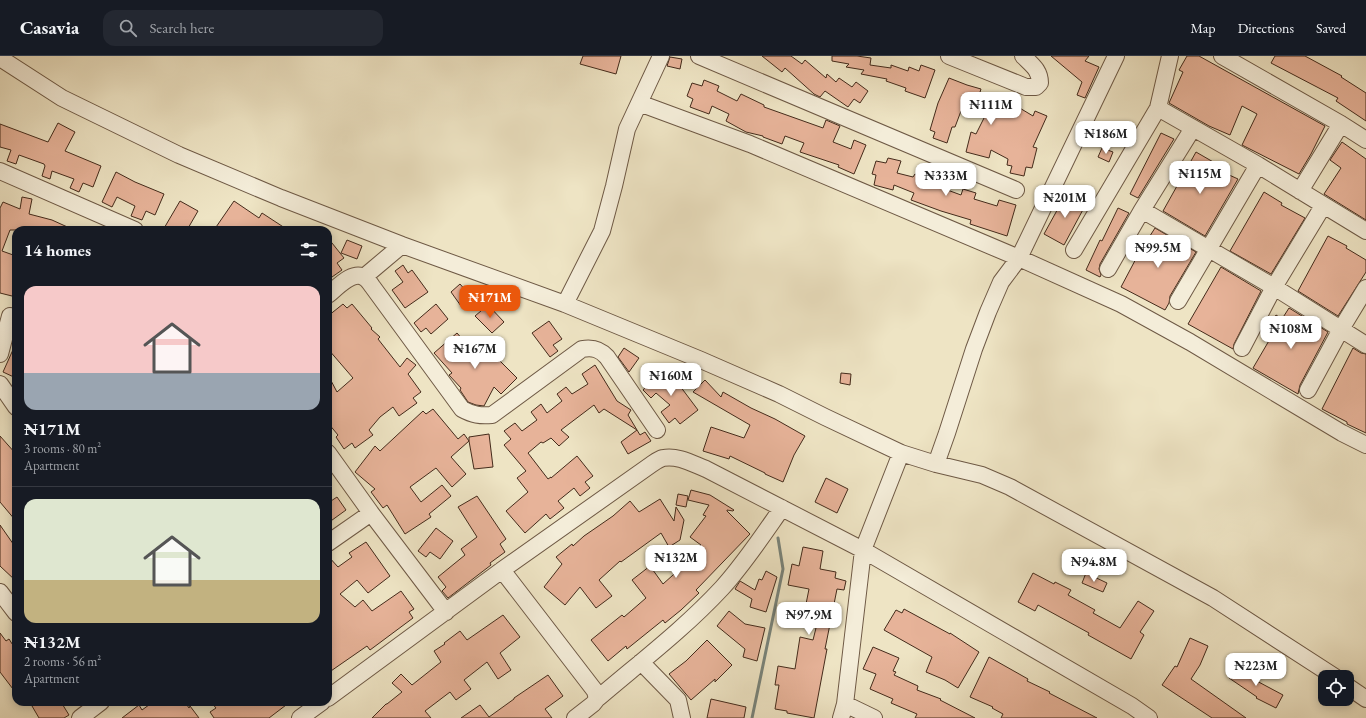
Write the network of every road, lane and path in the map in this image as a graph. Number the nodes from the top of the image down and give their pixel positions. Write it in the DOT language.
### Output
graph roads {
  1 [pos="661,56"];
  2 [pos="699,56"];
  3 [pos="949,56"];
  4 [pos="1023,56"];
  5 [pos="1116,56"];
  6 [pos="1170,56"];
  7 [pos="1222,56"];
  8 [pos="0,58"];
  9 [pos="639,103"];
  10 [pos="1158,108"];
  11 [pos="1341,124"];
  12 [pos="1193,128"];
  13 [pos="1366,140"];
  14 [pos="1258,165"];
  15 [pos="0,171"];
  16 [pos="1016,190"];
  17 [pos="1300,191"];
  18 [pos="1323,206"];
  19 [pos="1142,210"];
  20 [pos="126,226"];
  21 [pos="1366,231"];
  22 [pos="402,245"];
  23 [pos="1209,248"];
  24 [pos="1074,250"];
  25 [pos="1019,258"];
  26 [pos="1108,269"];
  27 [pos="364,277"];
  28 [pos="1274,287"];
  29 [pos="1366,288"];
  30 [pos="332,292"];
  31 [pos="1178,302"];
  32 [pos="565,304"];
  33 [pos="9,315"];
  34 [pos="1341,329"];
  35 [pos="1366,345"];
  36 [pos="1242,348"];
  37 [pos="0,354"];
  38 [pos="0,384"];
  39 [pos="1308,390"];
  40 [pos="12,401"];
  41 [pos="657,430"];
  42 [pos="1366,445"];
  43 [pos="901,452"];
  44 [pos="332,459"];
  45 [pos="936,464"];
  46 [pos="782,508"];
  47 [pos="371,513"];
  48 [pos="332,540"];
  49 [pos="863,550"];
  50 [pos="502,570"];
  51 [pos="0,592"];
  52 [pos="12,608"];
  53 [pos="446,612"];
  54 [pos="641,662"];
  55 [pos="1324,670"];
  56 [pos="1354,691"];
  57 [pos="332,695"];
  58 [pos="597,699"];
  59 [pos="1366,699"];
  60 [pos="316,706"];
  61 [pos="843,711"];
  62 [pos="300,718"];
  63 [pos="575,718"];
  64 [pos="682,718"];
  65 [pos="874,718"];
  66 [pos="1149,718"];
  1 -- 9 [label="street"];
  2 -- 16 [label="street"];
  3 -- 4 [label="street"];
  5 -- 25 [label="street"];
  6 -- 10 [label="street"];
  7 -- 11 [label="street"];
  8 -- 22 [label="street"];
  9 -- 25 [label="street"];
  9 -- 32 [label="street"];
  10 -- 12 [label="street"];
  10 -- 24 [label="street"];
  11 -- 13 [label="street"];
  11 -- 17 [label="street"];
  12 -- 14 [label="street"];
  12 -- 19 [label="street"];
  14 -- 17 [label="street"];
  14 -- 23 [label="street"];
  15 -- 20 [label="street"];
  17 -- 18 [label="street"];
  18 -- 21 [label="street"];
  18 -- 28 [label="street"];
  19 -- 23 [label="street"];
  19 -- 26 [label="street"];
  22 -- 27 [label="street"];
  22 -- 32 [label="street"];
  23 -- 28 [label="street"];
  23 -- 31 [label="street"];
  25 -- 42 [label="street"];
  25 -- 45 [label="street"];
  27 -- 30 [label="street"];
  27 -- 41 [label="street"];
  28 -- 34 [label="street"];
  28 -- 36 [label="street"];
  29 -- 34 [label="street"];
  32 -- 43 [label="street"];
  33 -- 37 [label="street"];
  34 -- 35 [label="street"];
  34 -- 39 [label="street"];
  38 -- 40 [label="street"];
  43 -- 45 [label="street"];
  43 -- 49 [label="street"];
  44 -- 47 [label="street"];
  45 -- 55 [label="street"];
  46 -- 49 [label="street"];
  46 -- 50 [label="street"];
  46 -- 54 [label="street"];
  47 -- 48 [label="street"];
  47 -- 53 [label="street"];
  49 -- 61 [label="street"];
  49 -- 66 [label="street"];
  50 -- 53 [label="street"];
  50 -- 58 [label="street"];
  51 -- 52 [label="street"];
  53 -- 57 [label="street"];
  54 -- 58 [label="street"];
  54 -- 64 [label="street"];
  56 -- 59 [label="street"];
  58 -- 63 [label="street"];
  60 -- 62 [label="street"];
  61 -- 65 [label="street"];
}
